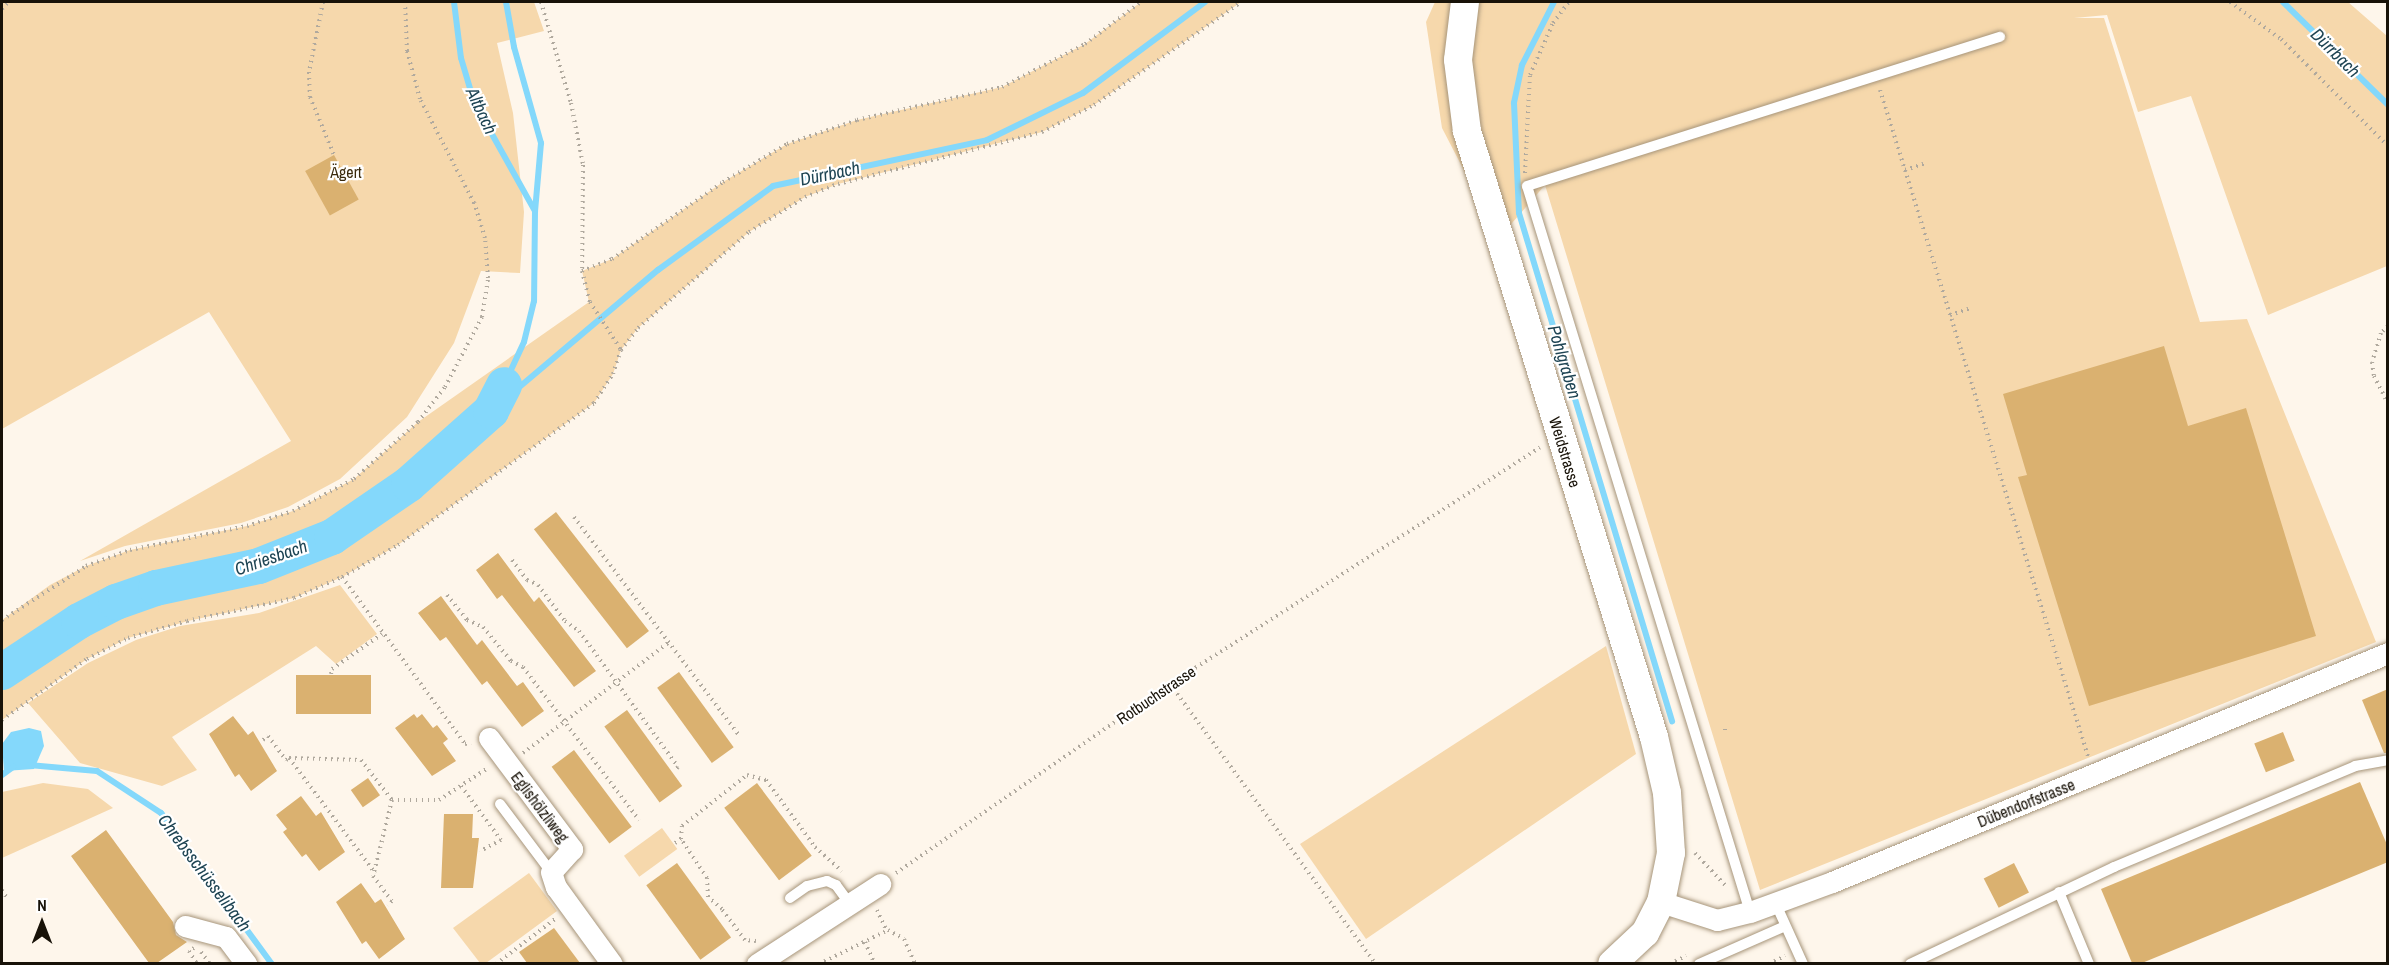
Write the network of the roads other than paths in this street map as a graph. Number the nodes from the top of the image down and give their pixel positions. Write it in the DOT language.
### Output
graph roads {
  1 [pos="1466,2"];
  2 [pos="2000,37"];
  3 [pos="2388,653"];
  4 [pos="489,738"];
  5 [pos="2388,760"];
  6 [pos="501,804"];
  7 [pos="551,872"];
  8 [pos="880,884"];
  9 [pos="2059,892"];
  10 [pos="790,898"];
  11 [pos="855,899"];
  12 [pos="1661,902"];
  13 [pos="1775,903"];
  14 [pos="1750,912"];
  15 [pos="184,926"];
  16 [pos="1785,926"];
  17 [pos="1914,962"];
  18 [pos="246,963"];
  19 [pos="612,963"];
  20 [pos="757,963"];
  21 [pos="1612,963"];
  22 [pos="1700,963"];
  23 [pos="1803,963"];
  24 [pos="2089,963"];
  1 -- 12 [label="main road, Weidstrasse"];
  2 -- 14 [label="lane"];
  3 -- 13 [label="street, Dübendorfstrasse"];
  4 -- 7 [label="street, Eglishölzliweg"];
  5 -- 9 [label="lane"];
  6 -- 7 [label="lane"];
  7 -- 19 [label="street"];
  8 -- 11 [label="street"];
  9 -- 17 [label="lane"];
  9 -- 24 [label="lane"];
  10 -- 11 [label="lane"];
  11 -- 20 [label="street"];
  12 -- 14 [label="street, Dübendorfstrasse"];
  12 -- 21 [label="main road, Weidstrasse"];
  13 -- 14 [label="street, Dübendorfstrasse"];
  13 -- 16 [label="lane"];
  15 -- 18 [label="street"];
  16 -- 22 [label="lane"];
  16 -- 23 [label="lane"];
}
